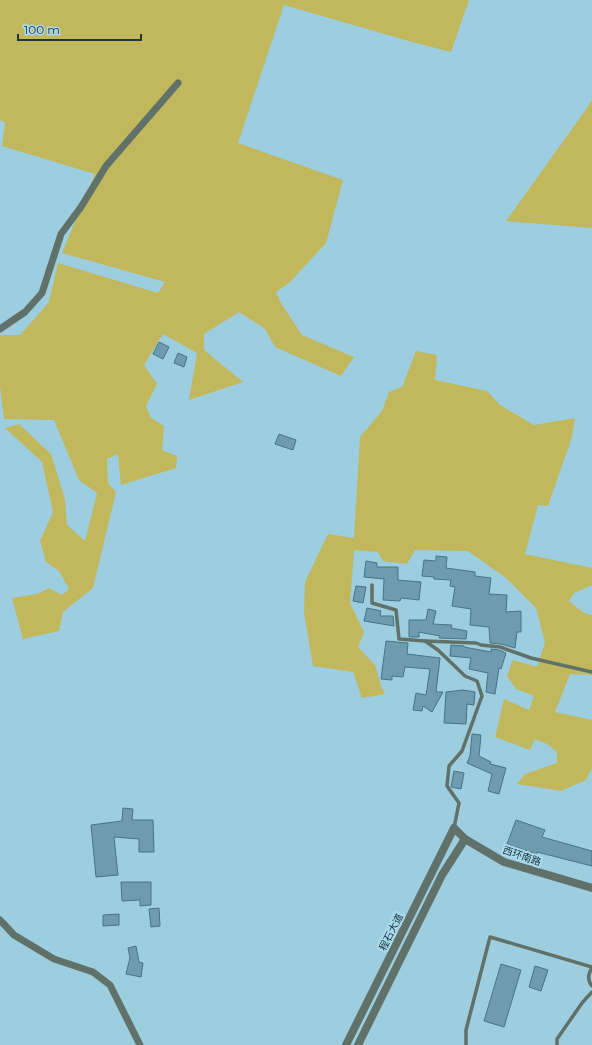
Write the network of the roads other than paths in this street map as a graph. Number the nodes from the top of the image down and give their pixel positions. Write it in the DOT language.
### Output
graph roads {
  1 [pos="178,83"];
  2 [pos="0,329"];
  3 [pos="372,585"];
  4 [pos="425,641"];
  5 [pos="592,672"];
  6 [pos="454,828"];
  7 [pos="465,839"];
  8 [pos="592,888"];
  9 [pos="0,920"];
  10 [pos="592,967"];
  11 [pos="592,986"];
  12 [pos="592,992"];
  13 [pos="140,1045"];
  14 [pos="346,1045"];
  15 [pos="358,1045"];
  16 [pos="466,1045"];
  17 [pos="556,1045"];
  1 -- 2 [label="street"];
  3 -- 4 [label="lane"];
  4 -- 5 [label="lane"];
  4 -- 6 [label="lane"];
  6 -- 7 [label="street, 西环南路"];
  6 -- 14 [label="street, 程石大道"];
  7 -- 8 [label="street, 西环南路"];
  7 -- 15 [label="street, 程石大道"];
  9 -- 13 [label="street"];
  10 -- 11 [label="lane"];
  10 -- 16 [label="lane"];
  12 -- 17 [label="lane"];
}
